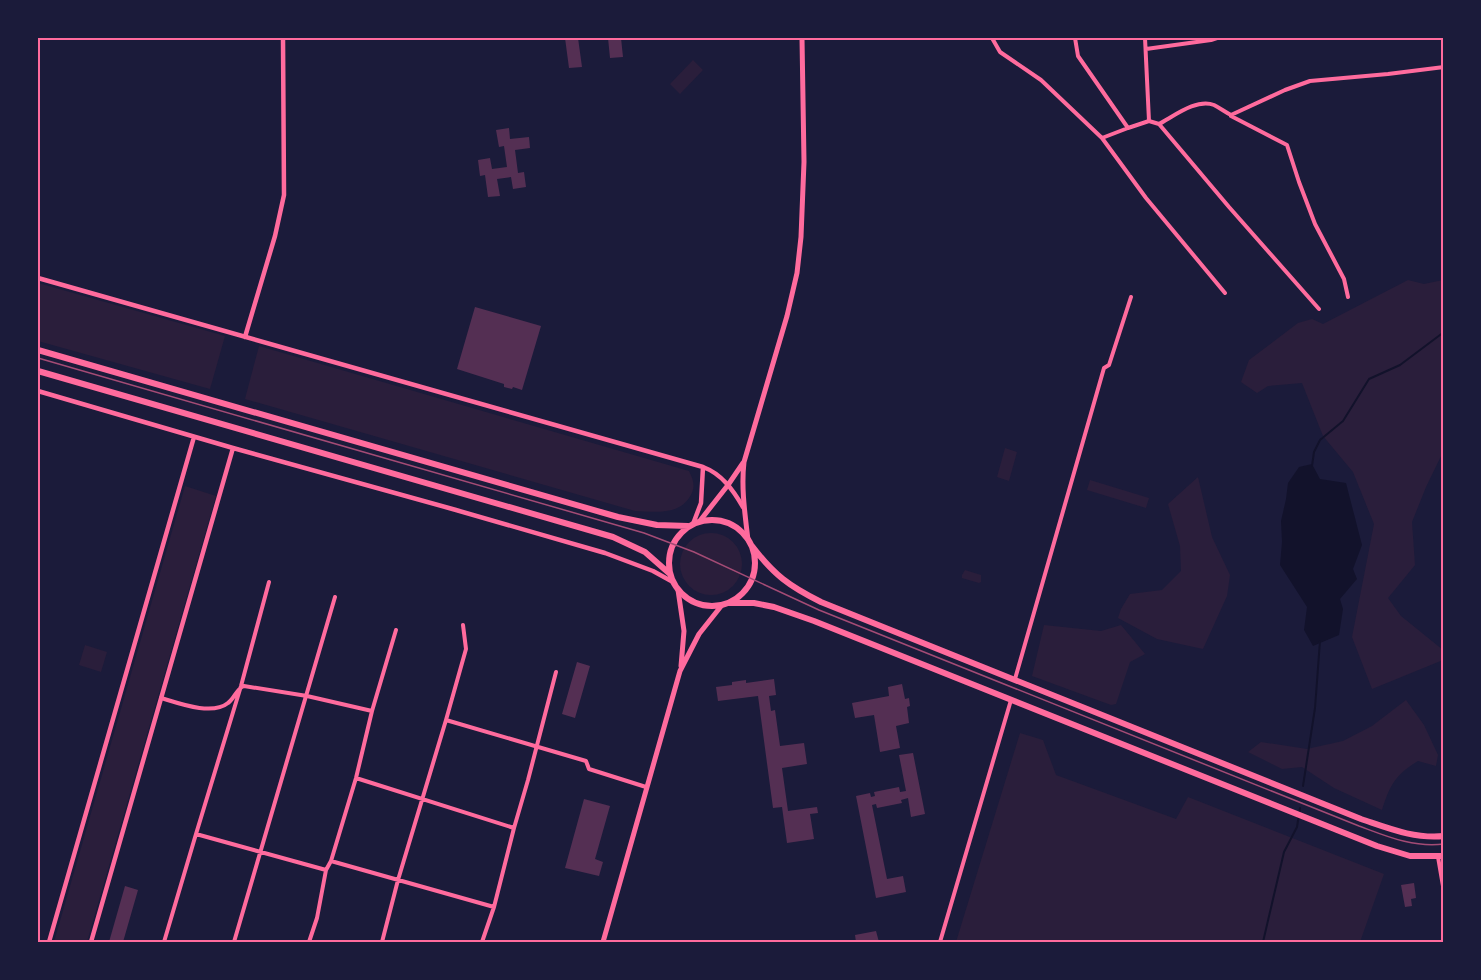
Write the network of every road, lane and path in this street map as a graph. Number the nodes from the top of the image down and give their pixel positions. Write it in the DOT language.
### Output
graph roads {
  1 [pos="283,38"];
  2 [pos="802,38"];
  3 [pos="992,38"];
  4 [pos="1075,38"];
  5 [pos="1144,38"];
  6 [pos="1217,38"];
  7 [pos="1146,49"];
  8 [pos="1443,67"];
  9 [pos="1231,115"];
  10 [pos="1149,122"];
  11 [pos="1159,124"];
  12 [pos="1128,128"];
  13 [pos="1102,138"];
  14 [pos="38,278"];
  15 [pos="1225,293"];
  16 [pos="1131,297"];
  17 [pos="1348,297"];
  18 [pos="1318,309"];
  19 [pos="245,337"];
  20 [pos="38,350"];
  21 [pos="38,371"];
  22 [pos="38,391"];
  23 [pos="195,437"];
  24 [pos="233,448"];
  25 [pos="744,462"];
  26 [pos="703,467"];
  27 [pos="728,485"];
  28 [pos="744,508"];
  29 [pos="694,524"];
  30 [pos="750,543"];
  31 [pos="670,574"];
  32 [pos="269,582"];
  33 [pos="673,582"];
  34 [pos="678,590"];
  35 [pos="335,597"];
  36 [pos="725,604"];
  37 [pos="463,626"];
  38 [pos="396,630"];
  39 [pos="680,671"];
  40 [pos="556,672"];
  41 [pos="1015,680"];
  42 [pos="241,686"];
  43 [pos="307,696"];
  44 [pos="161,698"];
  45 [pos="1011,700"];
  46 [pos="372,711"];
  47 [pos="446,720"];
  48 [pos="537,746"];
  49 [pos="356,778"];
  50 [pos="646,787"];
  51 [pos="423,799"];
  52 [pos="514,828"];
  53 [pos="196,834"];
  54 [pos="1443,836"];
  55 [pos="260,852"];
  56 [pos="1441,857"];
  57 [pos="331,861"];
  58 [pos="326,870"];
  59 [pos="398,880"];
  60 [pos="1443,892"];
  61 [pos="494,907"];
  62 [pos="49,942"];
  63 [pos="91,942"];
  64 [pos="164,942"];
  65 [pos="234,942"];
  66 [pos="309,942"];
  67 [pos="382,942"];
  68 [pos="482,942"];
  69 [pos="603,942"];
  70 [pos="940,942"];
  1 -- 19 [label="street"];
  2 -- 25 [label="main road"];
  3 -- 13 [label="street"];
  4 -- 12 [label="street"];
  5 -- 7 [label="street"];
  6 -- 7 [label="street"];
  7 -- 10 [label="street"];
  8 -- 9 [label="street"];
  9 -- 11 [label="street"];
  9 -- 17 [label="street"];
  10 -- 11 [label="street"];
  10 -- 12 [label="street"];
  11 -- 18 [label="street"];
  12 -- 13 [label="street"];
  13 -- 15 [label="street"];
  14 -- 19 [label="street"];
  16 -- 41 [label="street"];
  19 -- 26 [label="street"];
  20 -- 29 [label="main road"];
  21 -- 31 [label="main road"];
  22 -- 23 [label="street"];
  23 -- 24 [label="street"];
  23 -- 62 [label="street"];
  24 -- 33 [label="street"];
  24 -- 44 [label="street"];
  25 -- 27 [label="main road"];
  25 -- 28 [label="main road"];
  26 -- 27 [label="street"];
  26 -- 29 [label="street"];
  27 -- 28 [label="street"];
  27 -- 29 [label="main road"];
  28 -- 30 [label="main road"];
  29 -- 30 [label="main road"];
  29 -- 31 [label="main road"];
  30 -- 36 [label="main road"];
  30 -- 41 [label="main road"];
  31 -- 33 [label="main road"];
  32 -- 42 [label="street"];
  33 -- 34 [label="main road"];
  34 -- 36 [label="main road"];
  34 -- 39 [label="main road"];
  35 -- 43 [label="street"];
  36 -- 39 [label="main road"];
  36 -- 45 [label="main road"];
  37 -- 47 [label="street"];
  38 -- 46 [label="street"];
  39 -- 50 [label="main road"];
  40 -- 48 [label="street"];
  41 -- 54 [label="main road"];
  42 -- 43 [label="street"];
  42 -- 44 [label="street"];
  42 -- 53 [label="street"];
  43 -- 46 [label="street"];
  43 -- 55 [label="street"];
  44 -- 63 [label="street"];
  45 -- 56 [label="main road"];
  45 -- 70 [label="street"];
  46 -- 49 [label="street"];
  47 -- 48 [label="street"];
  47 -- 51 [label="street"];
  48 -- 50 [label="street"];
  48 -- 52 [label="street"];
  49 -- 51 [label="street"];
  49 -- 57 [label="street"];
  50 -- 69 [label="main road"];
  51 -- 52 [label="street"];
  51 -- 59 [label="street"];
  52 -- 61 [label="street"];
  53 -- 55 [label="street"];
  53 -- 64 [label="street"];
  55 -- 58 [label="street"];
  55 -- 65 [label="street"];
  56 -- 60 [label="street"];
  57 -- 58 [label="street"];
  57 -- 59 [label="street"];
  58 -- 66 [label="street"];
  59 -- 61 [label="street"];
  59 -- 67 [label="street"];
  61 -- 68 [label="street"];
}
